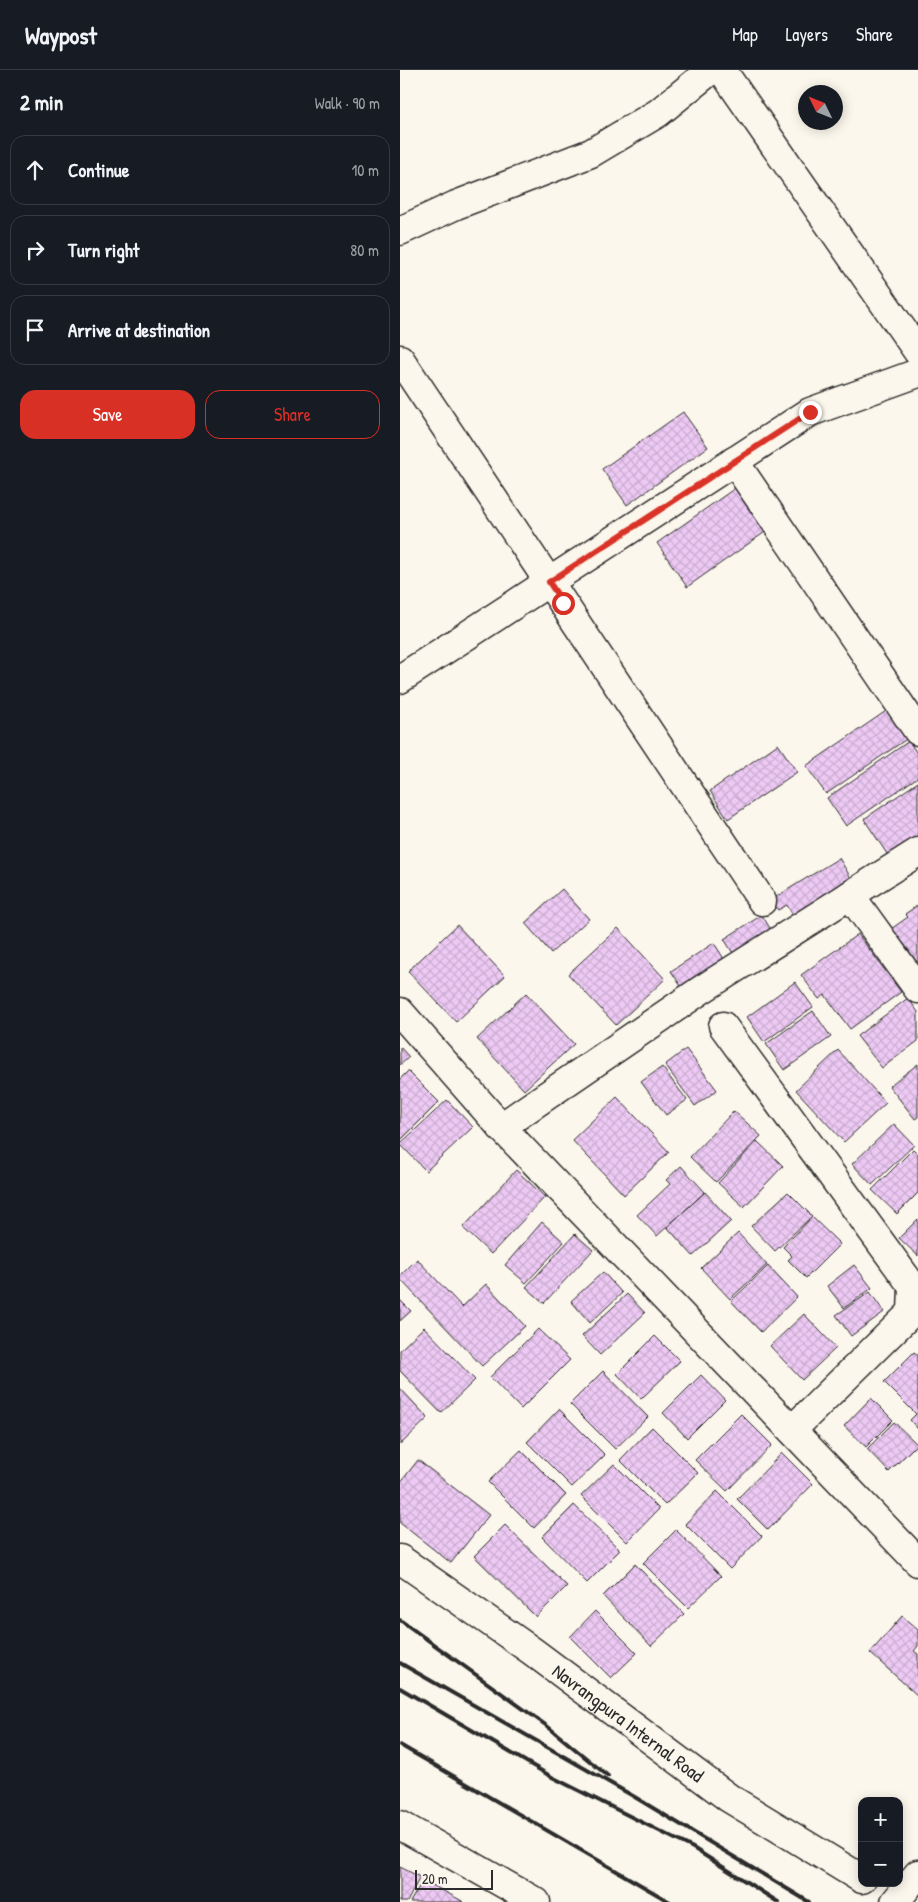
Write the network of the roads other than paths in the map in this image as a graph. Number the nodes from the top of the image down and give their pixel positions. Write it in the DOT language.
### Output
graph roads {
  1 [pos="711,70"];
  2 [pos="722,70"];
  3 [pos="400,231"];
  4 [pos="918,352"];
  5 [pos="400,359"];
  6 [pos="918,373"];
  7 [pos="734,461"];
  8 [pos="549,582"];
  9 [pos="400,679"];
  10 [pos="918,731"];
  11 [pos="918,852"];
  12 [pos="850,896"];
  13 [pos="762,901"];
  14 [pos="918,989"];
  15 [pos="400,1012"];
  16 [pos="723,1026"];
  17 [pos="500,1127"];
  18 [pos="792,1430"];
  19 [pos="400,1559"];
  20 [pos="918,1562"];
  21 [pos="400,1825"];
  22 [pos="918,1874"];
  23 [pos="858,1877"];
  24 [pos="874,1887"];
  25 [pos="897,1901"];
  26 [pos="536,1902"];
  1 -- 3 [label="street"];
  2 -- 4 [label="street"];
  5 -- 8 [label="street"];
  6 -- 7 [label="street"];
  7 -- 8 [label="street"];
  7 -- 10 [label="street"];
  8 -- 9 [label="street"];
  8 -- 13 [label="street"];
  11 -- 12 [label="street"];
  12 -- 14 [label="street"];
  12 -- 17 [label="street"];
  15 -- 17 [label="street"];
  16 -- 18 [label="street"];
  17 -- 18 [label="street"];
  18 -- 20 [label="street"];
  19 -- 23 [label="street, Navrangpura Internal Road"];
  21 -- 26 [label="street"];
  22 -- 25 [label="street"];
  24 -- 25 [label="street"];
}
